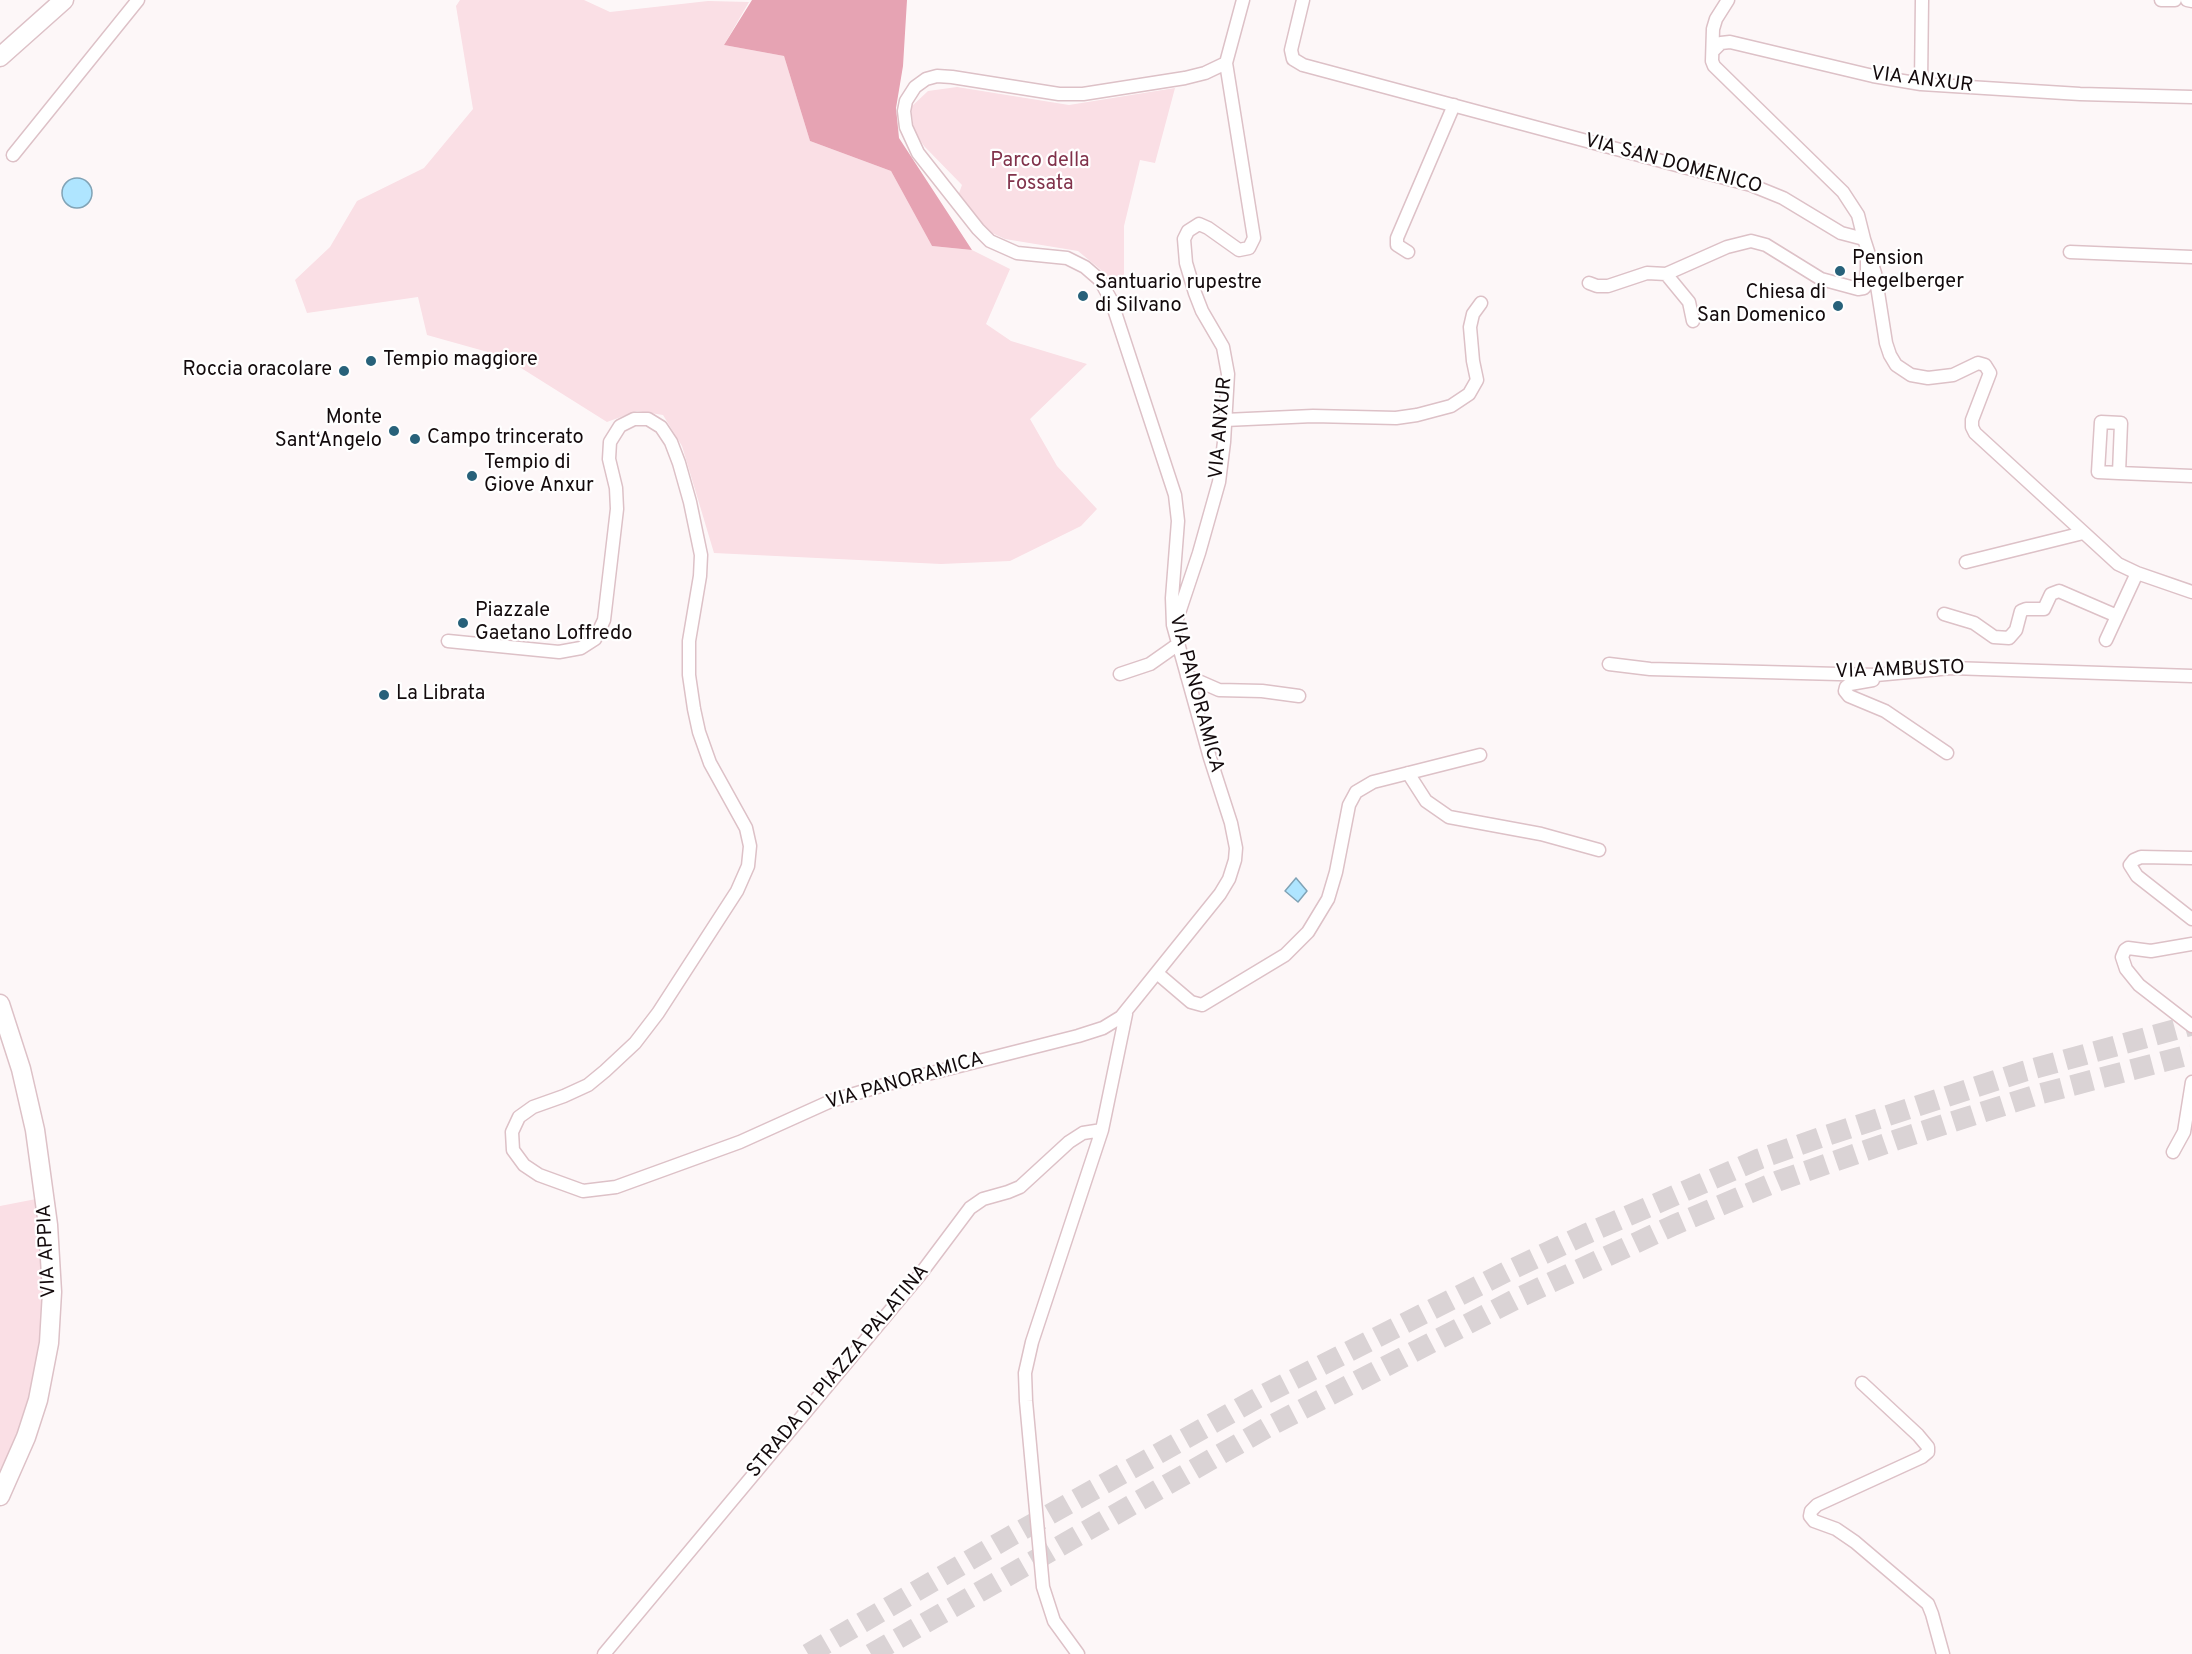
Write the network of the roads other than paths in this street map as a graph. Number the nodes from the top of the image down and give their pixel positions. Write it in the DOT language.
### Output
graph roads {
  1 [pos="64,0"];
  2 [pos="138,0"];
  3 [pos="1244,0"];
  4 [pos="1303,0"];
  5 [pos="1728,0"];
  6 [pos="1922,0"];
  7 [pos="2162,0"];
  8 [pos="2175,0"];
  9 [pos="2187,0"];
  10 [pos="2192,2"];
  11 [pos="1714,50"];
  12 [pos="0,57"];
  13 [pos="1226,63"];
  14 [pos="1922,84"];
  15 [pos="2192,96"];
  16 [pos="1454,105"];
  17 [pos="14,155"];
  18 [pos="1865,244"];
  19 [pos="1408,252"];
  20 [pos="2070,252"];
  21 [pos="2192,257"];
  22 [pos="1666,274"];
  23 [pos="1589,283"];
  24 [pos="1481,303"];
  25 [pos="1693,321"];
  26 [pos="1225,420"];
  27 [pos="2119,473"];
  28 [pos="2192,476"];
  29 [pos="2083,533"];
  30 [pos="1966,562"];
  31 [pos="2137,573"];
  32 [pos="2192,592"];
  33 [pos="1944,614"];
  34 [pos="2117,616"];
  35 [pos="1173,629"];
  36 [pos="2106,640"];
  37 [pos="448,641"];
  38 [pos="1177,645"];
  39 [pos="1609,664"];
  40 [pos="1120,674"];
  41 [pos="1891,675"];
  42 [pos="1187,676"];
  43 [pos="2192,676"];
  44 [pos="1299,696"];
  45 [pos="1947,753"];
  46 [pos="1480,755"];
  47 [pos="1408,773"];
  48 [pos="1599,850"];
  49 [pos="2192,858"];
  50 [pos="2192,919"];
  51 [pos="2192,944"];
  52 [pos="1157,973"];
  53 [pos="0,1004"];
  54 [pos="1126,1014"];
  55 [pos="2192,1026"];
  56 [pos="2192,1082"];
  57 [pos="1102,1130"];
  58 [pos="2173,1152"];
  59 [pos="1862,1383"];
  60 [pos="0,1496"];
  61 [pos="604,1654"];
  62 [pos="1078,1654"];
  63 [pos="1942,1654"];
  1 -- 12 [label="main road"];
  2 -- 17 [label="street"];
  3 -- 13 [label="street, VIA ANXUR"];
  4 -- 16 [label="street, VIA SAN DOMENICO"];
  5 -- 11 [label="street"];
  6 -- 14 [label="street"];
  7 -- 8 [label="street"];
  9 -- 10 [label="street"];
  11 -- 14 [label="street, VIA ANXUR"];
  11 -- 18 [label="street"];
  13 -- 26 [label="street, VIA ANXUR"];
  13 -- 35 [label="street, VIA PANORAMICA"];
  14 -- 15 [label="street, VIA ANXUR"];
  16 -- 18 [label="street, VIA SAN DOMENICO"];
  16 -- 19 [label="street"];
  18 -- 22 [label="street"];
  18 -- 29 [label="street"];
  20 -- 21 [label="street"];
  22 -- 23 [label="street"];
  22 -- 25 [label="street"];
  24 -- 26 [label="street"];
  26 -- 35 [label="street, VIA ANXUR"];
  27 -- 28 [label="street"];
  29 -- 30 [label="street"];
  29 -- 31 [label="street"];
  31 -- 32 [label="street"];
  31 -- 34 [label="street"];
  33 -- 34 [label="street"];
  34 -- 36 [label="street"];
  35 -- 38 [label="street, VIA PANORAMICA"];
  37 -- 54 [label="street, VIA PANORAMICA"];
  38 -- 40 [label="street"];
  38 -- 42 [label="street, VIA PANORAMICA"];
  39 -- 41 [label="street, VIA AMBUSTO"];
  41 -- 43 [label="street, VIA AMBUSTO"];
  41 -- 45 [label="street"];
  42 -- 44 [label="street"];
  42 -- 52 [label="street, VIA PANORAMICA"];
  46 -- 47 [label="street"];
  47 -- 48 [label="street"];
  47 -- 52 [label="street"];
  49 -- 50 [label="street"];
  51 -- 55 [label="street"];
  52 -- 54 [label="street, VIA PANORAMICA"];
  53 -- 60 [label="main road, VIA APPIA"];
  54 -- 57 [label="street"];
  56 -- 58 [label="street"];
  57 -- 61 [label="street, STRADA DI PIAZZA PALATINA"];
  57 -- 62 [label="street"];
  59 -- 63 [label="street"];
}
